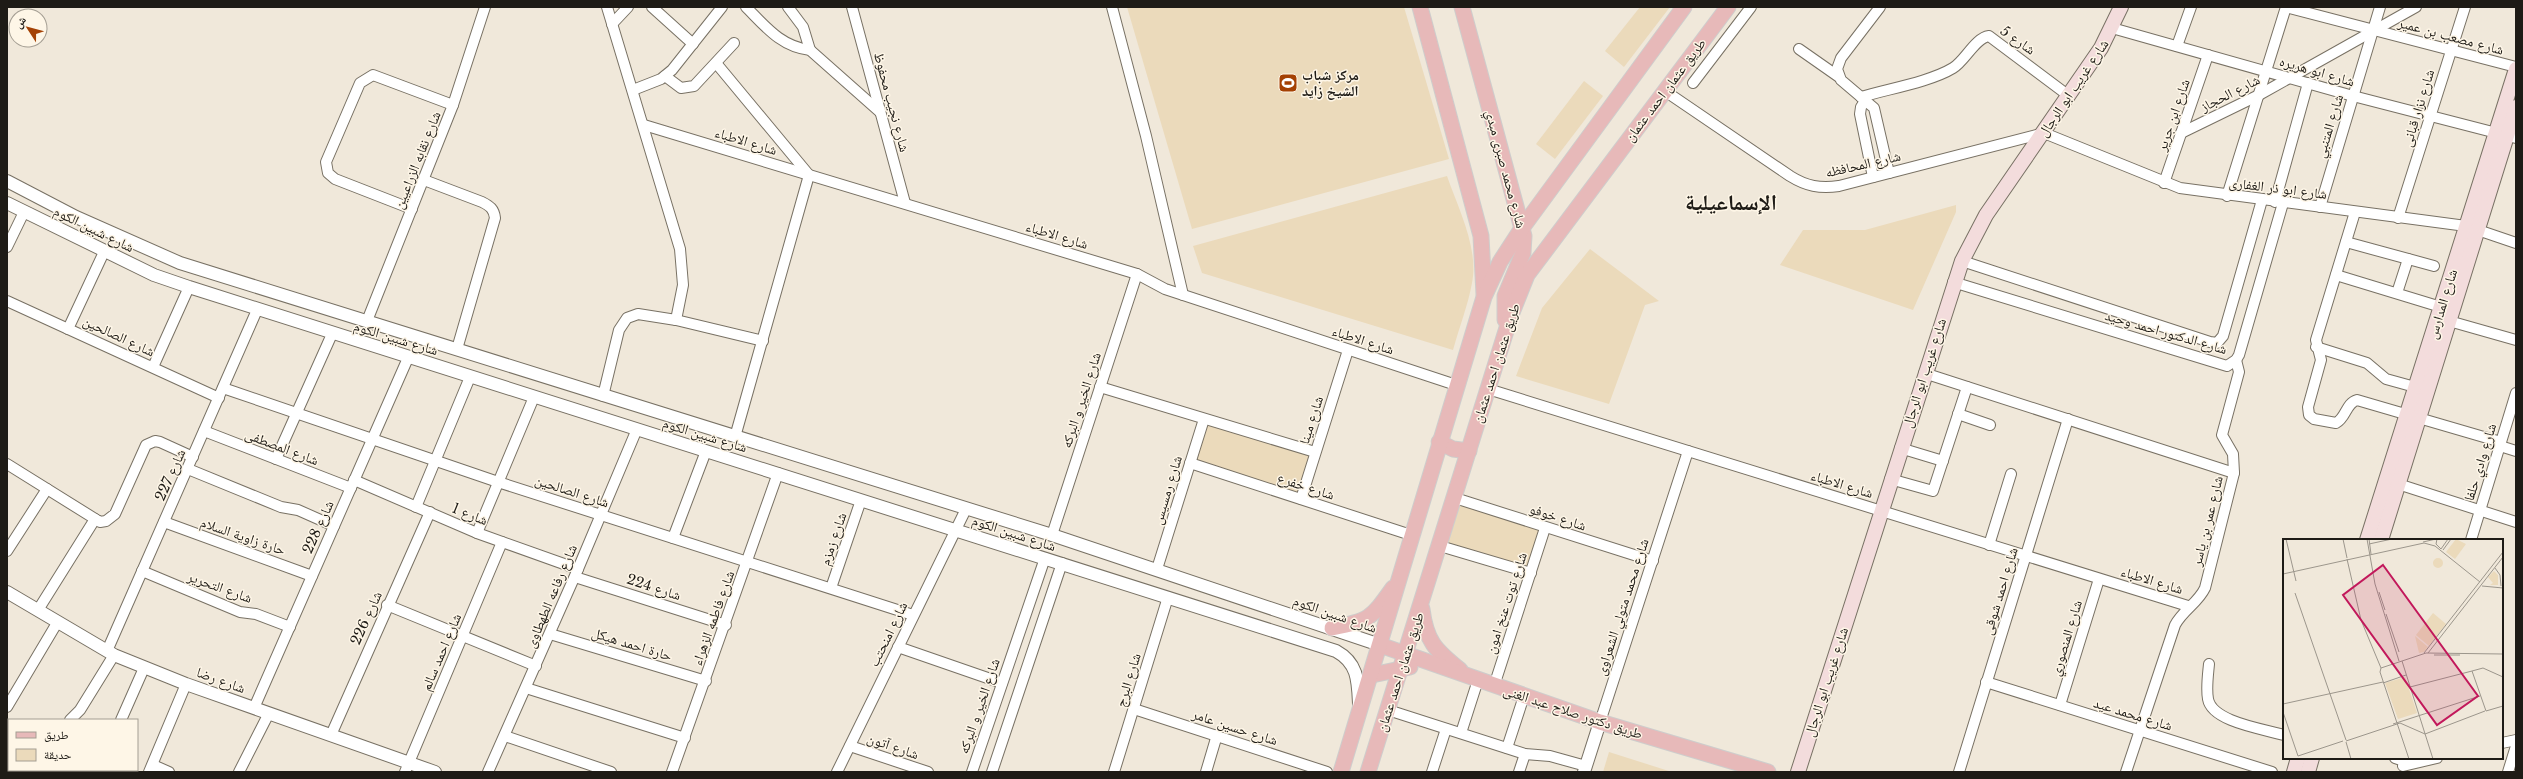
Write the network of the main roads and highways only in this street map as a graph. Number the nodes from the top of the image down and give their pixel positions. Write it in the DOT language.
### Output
graph roads {
  1 [pos="1462,7"];
  2 [pos="1684,7"];
  3 [pos="1728,7"];
  4 [pos="2121,7"];
  5 [pos="1425,11"];
  6 [pos="2516,68"];
  7 [pos="2516,107"];
  8 [pos="2506,135"];
  9 [pos="1522,228"];
  10 [pos="2472,228"];
  11 [pos="1484,297"];
  12 [pos="1506,331"];
  13 [pos="2413,415"];
  14 [pos="1439,442"];
  15 [pos="1469,451"];
  16 [pos="2367,539"];
  17 [pos="2381,539"];
  18 [pos="1401,578"];
  19 [pos="1422,604"];
  20 [pos="1332,628"];
  21 [pos="1380,645"];
  22 [pos="1406,654"];
  23 [pos="1437,666"];
  24 [pos="1402,668"];
  25 [pos="1372,675"];
  26 [pos="1473,679"];
  27 [pos="2298,759"];
  28 [pos="2312,759"];
  29 [pos="1341,772"];
  30 [pos="1368,772"];
  31 [pos="1768,772"];
  32 [pos="1798,772"];
  33 [pos="2294,772"];
  34 [pos="2308,772"];
  1 -- 9 [label="main road, شارع محمد صبرى مبدي"];
  2 -- 9 [label="main road, طريق عثمان احمد عثمان"];
  3 -- 12 [label="main road, طريق عثمان احمد عثمان"];
  4 -- 32 [label="main road, شارع غريب ابو الرجال"];
  5 -- 11 [label="main road"];
  6 -- 8 [label="main road, شارع المدارس"];
  7 -- 8 [label="main road, شارع المدارس"];
  8 -- 10 [label="main road, شارع المدارس"];
  9 -- 11 [label="main road, طريق عثمان احمد عثمان"];
  9 -- 12 [label="main road, شارع محمد صبرى مبدي"];
  10 -- 13 [label="main road, شارع المدارس"];
  10 -- 13 [label="main road, شارع المدارس"];
  11 -- 14 [label="main road, طريق عثمان احمد عثمان"];
  12 -- 15 [label="main road, طريق عثمان احمد عثمان"];
  13 -- 16 [label="main road, شارع المدارس"];
  13 -- 17 [label="main road, شارع المدارس"];
  14 -- 15 [label="main road"];
  14 -- 18 [label="main road, طريق عثمان احمد عثمان"];
  15 -- 19 [label="main road, طريق عثمان احمد عثمان"];
  18 -- 20 [label="main road"];
  18 -- 21 [label="main road, طريق عثمان احمد عثمان"];
  19 -- 22 [label="main road, طريق عثمان احمد عثمان"];
  19 -- 26 [label="main road"];
  21 -- 22 [label="main road, طريق دكتور صلاح عبد الغنى"];
  21 -- 25 [label="main road, طريق عثمان احمد عثمان"];
  22 -- 23 [label="main road, طريق دكتور صلاح عبد الغنى"];
  22 -- 24 [label="main road, طريق عثمان احمد عثمان"];
  23 -- 24 [label="main road"];
  23 -- 26 [label="main road, طريق دكتور صلاح عبد الغنى"];
  24 -- 25 [label="main road"];
  24 -- 30 [label="main road, طريق عثمان احمد عثمان"];
  25 -- 29 [label="main road, طريق عثمان احمد عثمان"];
  26 -- 31 [label="main road, طريق دكتور صلاح عبد الغنى"];
  27 -- 33 [label="main road"];
  28 -- 34 [label="main road"];
}
